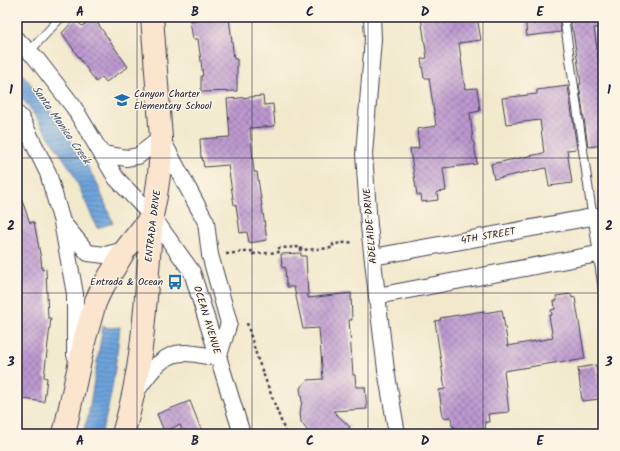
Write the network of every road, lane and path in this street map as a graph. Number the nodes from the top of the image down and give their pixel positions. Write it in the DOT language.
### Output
graph roads {
  1 [pos="61,17"];
  2 [pos="152,17"];
  3 [pos="372,17"];
  4 [pos="564,17"];
  5 [pos="17,40"];
  6 [pos="29,52"];
  7 [pos="17,114"];
  8 [pos="161,138"];
  9 [pos="102,154"];
  10 [pos="598,215"];
  11 [pos="152,216"];
  12 [pos="62,222"];
  13 [pos="369,226"];
  14 [pos="125,250"];
  15 [pos="600,253"];
  16 [pos="210,255"];
  17 [pos="373,257"];
  18 [pos="603,290"];
  19 [pos="377,296"];
  20 [pos="227,318"];
  21 [pos="218,358"];
  22 [pos="76,381"];
  23 [pos="133,397"];
  24 [pos="64,434"];
  25 [pos="123,434"];
  26 [pos="242,434"];
  27 [pos="286,434"];
  28 [pos="397,434"];
  1 -- 6 [label="lane"];
  2 -- 8 [label="street, ENTRADA DRIVE"];
  3 -- 13 [label="street, ADELAIDE DRIVE"];
  4 -- 10 [label="lane"];
  5 -- 6 [label="street, OCEAN AVENUE"];
  6 -- 9 [label="street, OCEAN AVENUE"];
  7 -- 12 [label="street"];
  8 -- 9 [label="street"];
  8 -- 11 [label="street, ENTRADA DRIVE"];
  8 -- 16 [label="street"];
  9 -- 11 [label="street, OCEAN AVENUE"];
  10 -- 15 [label="lane"];
  10 -- 17 [label="street, 4TH STREET"];
  11 -- 14 [label="street"];
  11 -- 21 [label="street, OCEAN AVENUE"];
  11 -- 23 [label="street, ENTRADA DRIVE"];
  12 -- 14 [label="street"];
  12 -- 22 [label="street"];
  13 -- 16 [label="path"];
  13 -- 17 [label="street, ADELAIDE DRIVE"];
  14 -- 22 [label="street"];
  15 -- 18 [label="lane"];
  15 -- 19 [label="street"];
  16 -- 20 [label="street"];
  17 -- 19 [label="street, ADELAIDE DRIVE"];
  19 -- 28 [label="street, ADELAIDE DRIVE"];
  20 -- 21 [label="street"];
  20 -- 27 [label="path"];
  21 -- 23 [label="street"];
  21 -- 26 [label="street, OCEAN AVENUE"];
  22 -- 24 [label="street"];
  23 -- 25 [label="street, ENTRADA DRIVE"];
}
